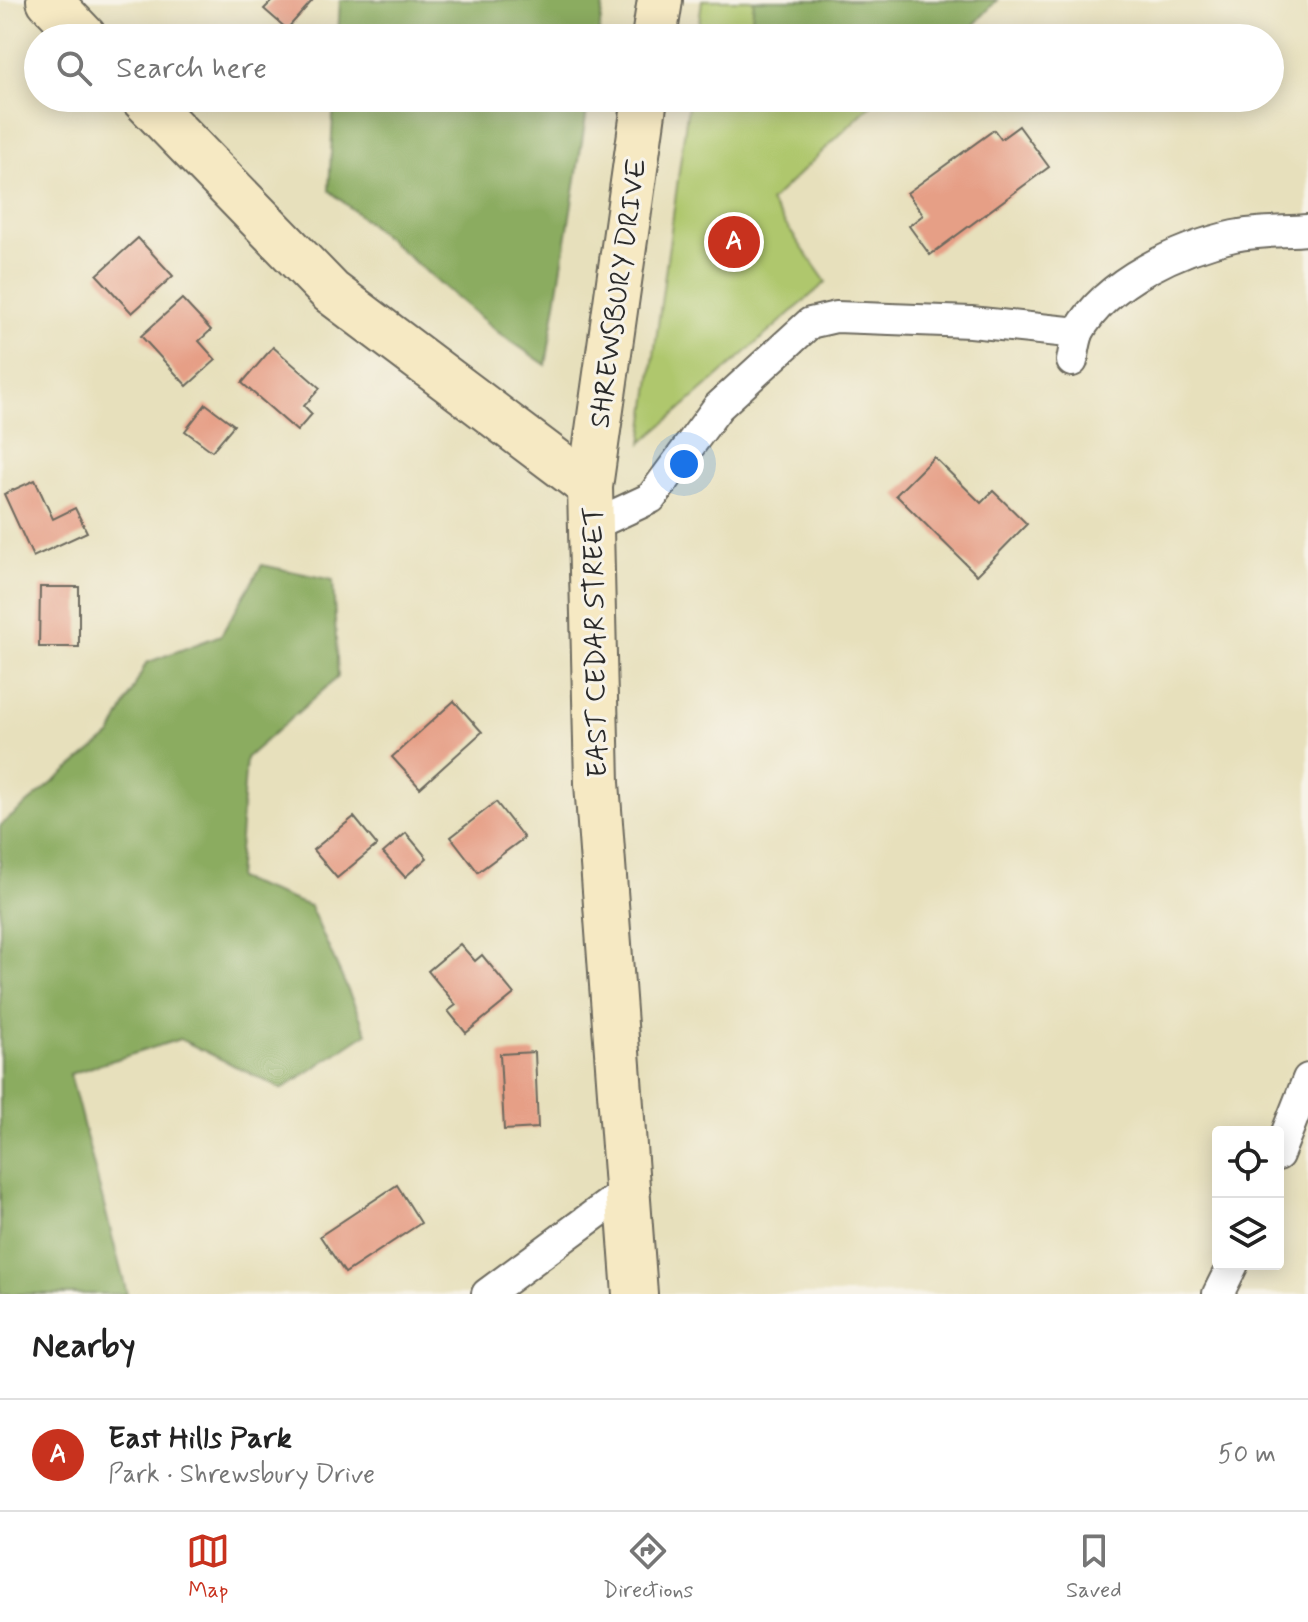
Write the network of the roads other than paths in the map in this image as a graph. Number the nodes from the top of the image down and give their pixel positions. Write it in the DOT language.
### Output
graph roads {
  1 [pos="49,0"];
  2 [pos="660,0"];
  3 [pos="72,24"];
  4 [pos="656,24"];
  5 [pos="157,112"];
  6 [pos="643,112"];
  7 [pos="1308,230"];
  8 [pos="591,507"];
  9 [pos="1308,1079"];
  10 [pos="1284,1140"];
  11 [pos="625,1192"];
  12 [pos="1230,1270"];
  13 [pos="487,1294"];
  14 [pos="635,1294"];
  15 [pos="1218,1294"];
  1 -- 3 [label="main road"];
  2 -- 4 [label="main road"];
  5 -- 8 [label="main road, EAST CEDAR STREET"];
  6 -- 8 [label="main road, SHREWSBURY DRIVE"];
  7 -- 8 [label="street"];
  8 -- 11 [label="main road, EAST CEDAR STREET"];
  9 -- 10 [label="street"];
  11 -- 13 [label="street"];
  11 -- 14 [label="main road, EAST CEDAR STREET"];
  12 -- 15 [label="street"];
}
